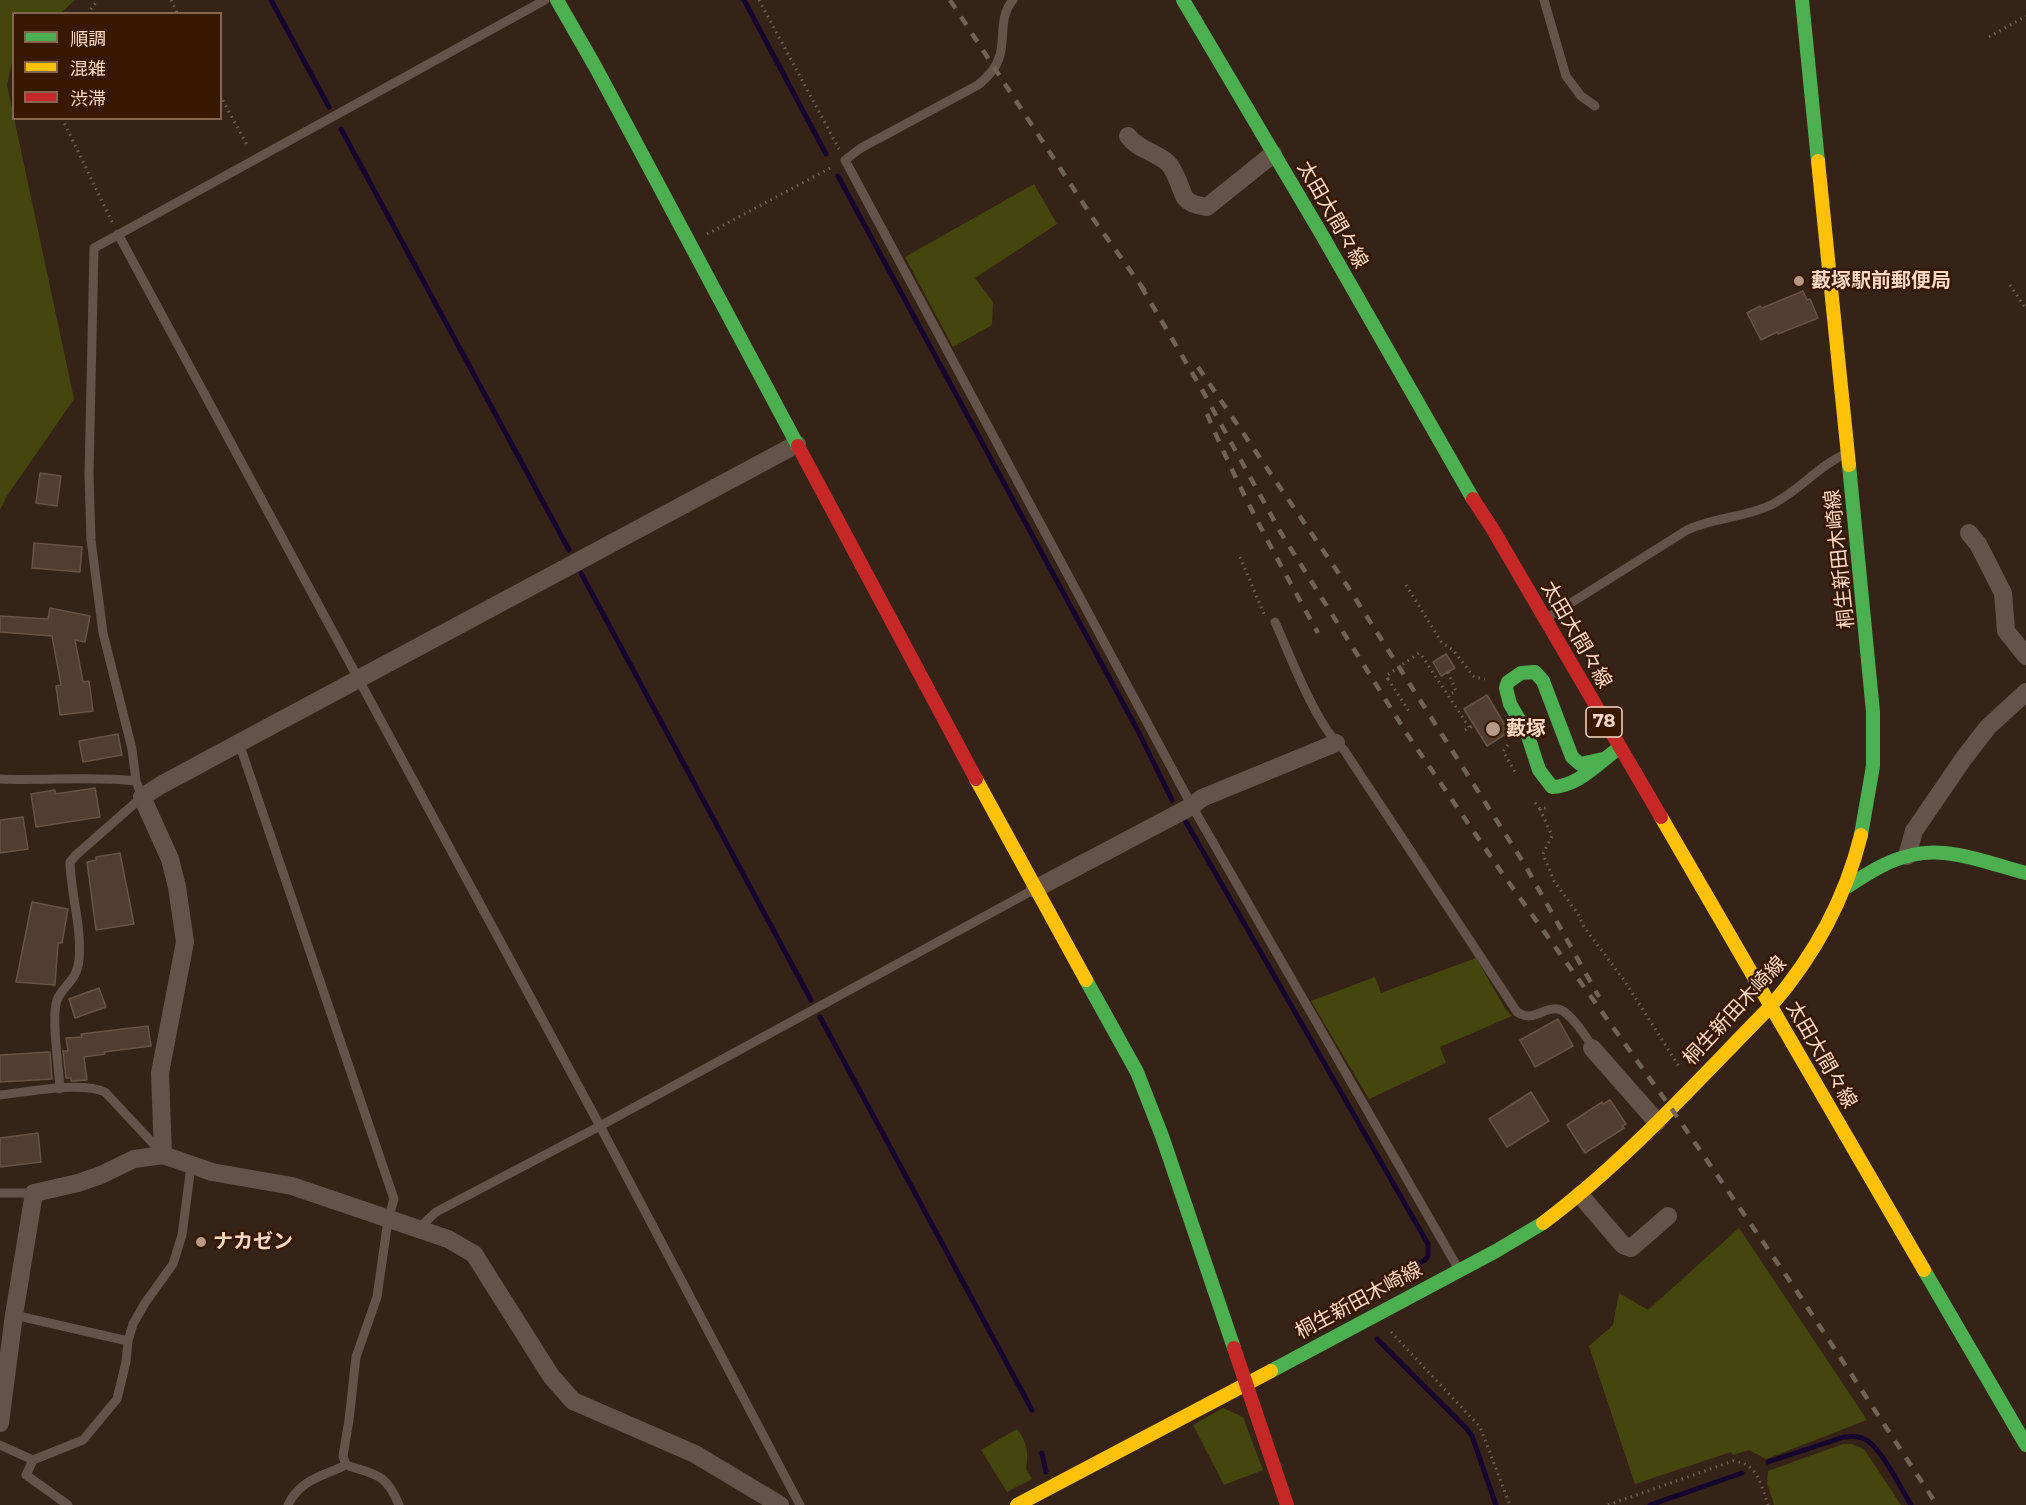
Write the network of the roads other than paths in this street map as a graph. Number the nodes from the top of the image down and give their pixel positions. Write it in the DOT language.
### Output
graph roads {
  1 [pos="545,0"];
  2 [pos="557,0"];
  3 [pos="1013,0"];
  4 [pos="1183,0"];
  5 [pos="1544,0"];
  6 [pos="1802,0"];
  7 [pos="1595,106"];
  8 [pos="1128,136"];
  9 [pos="1273,154"];
  10 [pos="117,234"];
  11 [pos="797,444"];
  12 [pos="1848,453"];
  13 [pos="1969,533"];
  14 [pos="1545,619"];
  15 [pos="1275,622"];
  16 [pos="2026,656"];
  17 [pos="359,679"];
  18 [pos="2026,692"];
  19 [pos="239,743"];
  20 [pos="1336,743"];
  21 [pos="1619,748"];
  22 [pos="1603,759"];
  23 [pos="0,779"];
  24 [pos="139,789"];
  25 [pos="1192,806"];
  26 [pos="1907,856"];
  27 [pos="2026,873"];
  28 [pos="1845,888"];
  29 [pos="1035,889"];
  30 [pos="1771,1006"];
  31 [pos="1592,1048"];
  32 [pos="60,1089"];
  33 [pos="0,1095"];
  34 [pos="1658,1122"];
  35 [pos="600,1126"];
  36 [pos="163,1155"];
  37 [pos="190,1166"];
  38 [pos="0,1193"];
  39 [pos="34,1193"];
  40 [pos="1580,1195"];
  41 [pos="1668,1216"];
  42 [pos="388,1220"];
  43 [pos="419,1228"];
  44 [pos="1459,1270"];
  45 [pos="14,1315"];
  46 [pos="128,1341"];
  47 [pos="1245,1384"];
  48 [pos="0,1423"];
  49 [pos="0,1445"];
  50 [pos="2026,1445"];
  51 [pos="33,1460"];
  52 [pos="346,1465"];
  53 [pos="68,1505"];
  54 [pos="288,1505"];
  55 [pos="399,1505"];
  56 [pos="780,1505"];
  57 [pos="800,1505"];
  58 [pos="1017,1505"];
  59 [pos="1287,1505"];
  1 -- 10 [label="lane"];
  2 -- 11 [label="main road"];
  3 -- 25 [label="lane"];
  4 -- 9 [label="main road, 太田大間々線 / 78"];
  5 -- 7 [label="lane"];
  6 -- 12 [label="main road, 桐生新田木崎線"];
  8 -- 9 [label="street"];
  9 -- 14 [label="main road, 太田大間々線 / 78"];
  10 -- 17 [label="lane"];
  10 -- 24 [label="lane"];
  11 -- 17 [label="street"];
  11 -- 29 [label="main road"];
  12 -- 14 [label="lane"];
  12 -- 28 [label="main road, 桐生新田木崎線"];
  13 -- 16 [label="street"];
  14 -- 21 [label="main road, 太田大間々線 / 78"];
  15 -- 20 [label="lane"];
  17 -- 19 [label="street"];
  17 -- 35 [label="lane"];
  18 -- 26 [label="street"];
  19 -- 24 [label="street"];
  19 -- 42 [label="lane"];
  20 -- 25 [label="street"];
  20 -- 31 [label="lane"];
  21 -- 22 [label="main road"];
  21 -- 30 [label="main road, 太田大間々線 / 78"];
  22 -- 22 [label="main road"];
  23 -- 24 [label="lane"];
  24 -- 32 [label="lane"];
  24 -- 36 [label="street"];
  25 -- 29 [label="street"];
  25 -- 44 [label="lane"];
  26 -- 27 [label="main road"];
  26 -- 28 [label="main road"];
  28 -- 30 [label="main road, 桐生新田木崎線"];
  29 -- 35 [label="lane"];
  29 -- 47 [label="main road"];
  30 -- 34 [label="main road, 桐生新田木崎線"];
  30 -- 50 [label="main road, 太田大間々線 / 78"];
  31 -- 34 [label="street"];
  32 -- 33 [label="lane"];
  32 -- 36 [label="lane"];
  34 -- 40 [label="main road, 桐生新田木崎線"];
  35 -- 43 [label="lane"];
  35 -- 57 [label="lane"];
  36 -- 37 [label="street"];
  36 -- 39 [label="street"];
  37 -- 42 [label="street"];
  37 -- 46 [label="lane"];
  38 -- 39 [label="lane"];
  39 -- 45 [label="street"];
  40 -- 41 [label="street"];
  40 -- 44 [label="main road, 桐生新田木崎線"];
  42 -- 43 [label="street"];
  42 -- 52 [label="lane"];
  43 -- 56 [label="street"];
  44 -- 47 [label="main road, 桐生新田木崎線"];
  45 -- 46 [label="lane"];
  45 -- 48 [label="street"];
  46 -- 51 [label="lane"];
  47 -- 58 [label="main road, 桐生新田木崎線"];
  47 -- 59 [label="main road"];
  49 -- 51 [label="lane"];
  51 -- 53 [label="lane"];
  52 -- 54 [label="lane"];
  52 -- 55 [label="lane"];
}
